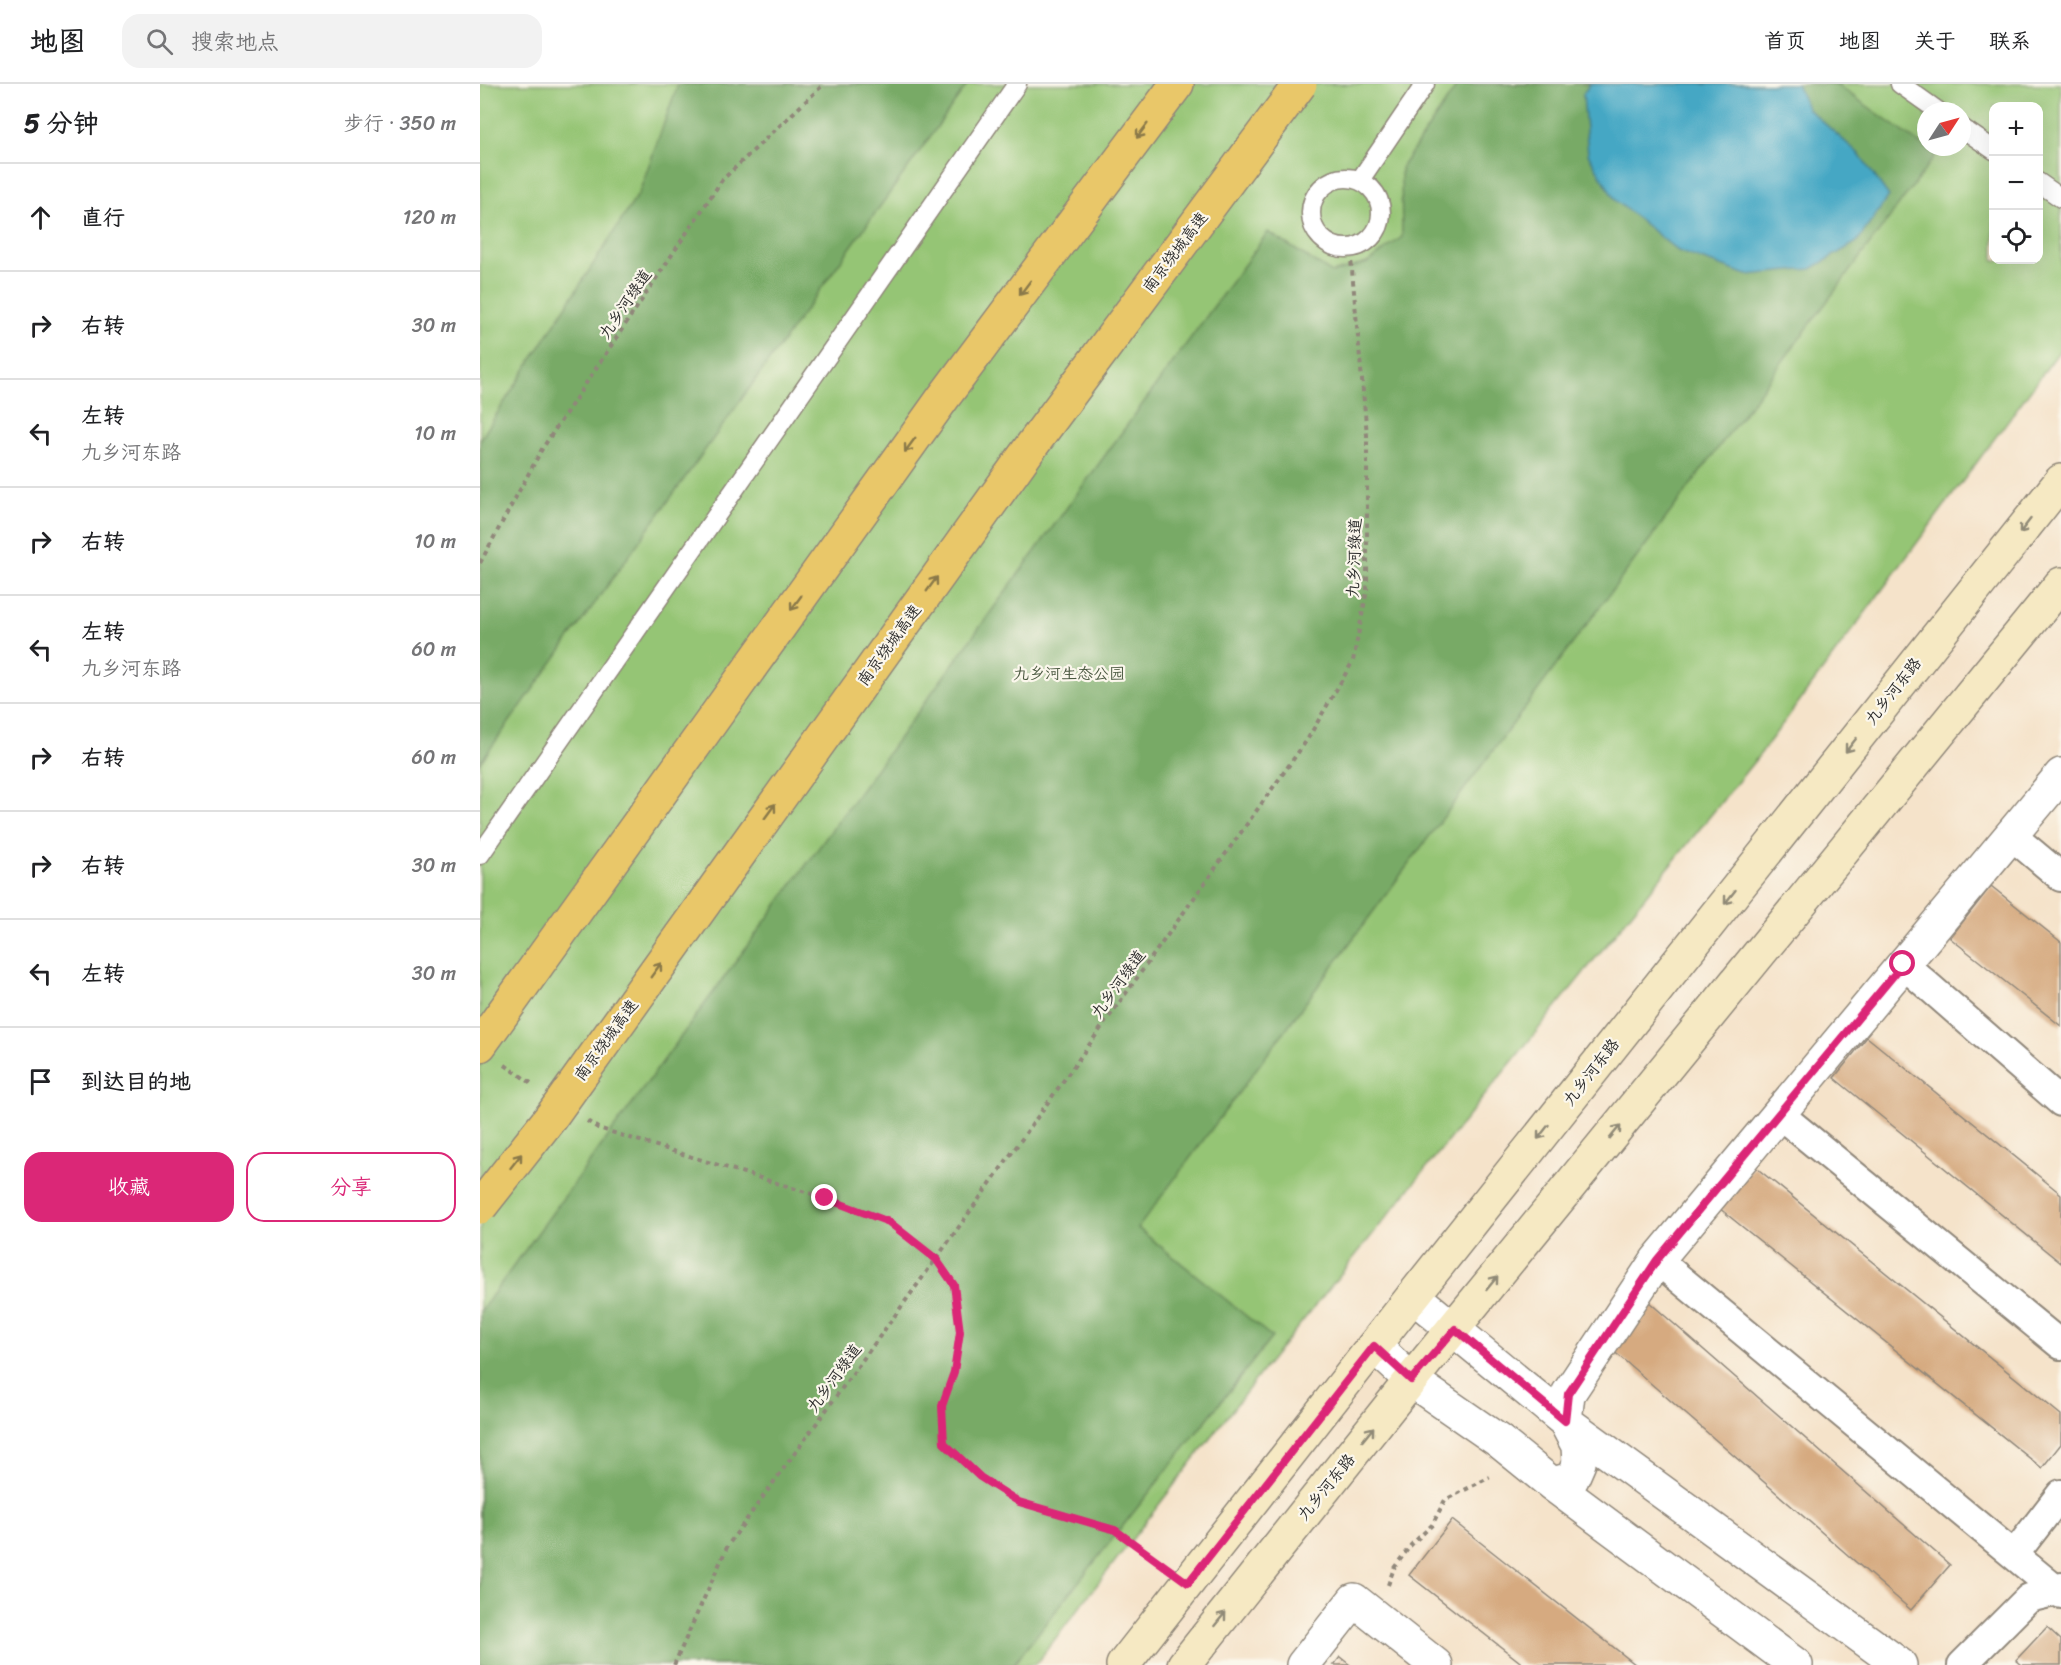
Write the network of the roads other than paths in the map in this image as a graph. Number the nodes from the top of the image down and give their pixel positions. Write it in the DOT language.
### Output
graph roads {
  1 [pos="1017,84"];
  2 [pos="1177,84"];
  3 [pos="1300,84"];
  4 [pos="1425,84"];
  5 [pos="1900,84"];
  6 [pos="1925,102"];
  7 [pos="1971,134"];
  8 [pos="1989,147"];
  9 [pos="1360,180"];
  10 [pos="2043,185"];
  11 [pos="2061,198"];
  12 [pos="2061,481"];
  13 [pos="2061,584"];
  14 [pos="2061,775"];
  15 [pos="2011,835"];
  16 [pos="480,855"];
  17 [pos="2061,877"];
  18 [pos="1903,964"];
  19 [pos="490,1053"];
  20 [pos="2061,1102"];
  21 [pos="1779,1114"];
  22 [pos="480,1207"];
  23 [pos="1657,1260"];
  24 [pos="1413,1296"];
  25 [pos="1455,1329"];
  26 [pos="2061,1345"];
  27 [pos="1374,1346"];
  28 [pos="1411,1380"];
  29 [pos="1565,1421"];
  30 [pos="1552,1484"];
  31 [pos="2061,1494"];
  32 [pos="2014,1555"];
  33 [pos="2060,1590"];
  34 [pos="1123,1665"];
  35 [pos="1184,1665"];
  36 [pos="1303,1665"];
  37 [pos="1436,1665"];
  38 [pos="1796,1665"];
  39 [pos="1900,1665"];
  40 [pos="1962,1665"];
  1 -- 16 [label="lane"];
  2 -- 19 [label="highway, one-way"];
  22 -- 3 [label="highway, 南京绕城高速, one-way, bridge"];
  4 -- 9 [label="lane"];
  5 -- 6 [label="lane"];
  7 -- 8 [label="lane"];
  9 -- 9 [label="lane"];
  10 -- 11 [label="lane"];
  12 -- 24 [label="main road, 九乡河东路, one-way"];
  25 -- 13 [label="main road, 九乡河东路, one-way"];
  14 -- 15 [label="street"];
  15 -- 17 [label="street"];
  15 -- 18 [label="street"];
  18 -- 20 [label="street"];
  18 -- 21 [label="street"];
  21 -- 23 [label="street"];
  21 -- 26 [label="street"];
  23 -- 29 [label="street"];
  23 -- 32 [label="street"];
  24 -- 25 [label="street"];
  24 -- 27 [label="main road, 九乡河东路"];
  25 -- 28 [label="main road, 九乡河东路"];
  25 -- 29 [label="street"];
  27 -- 28 [label="street"];
  27 -- 34 [label="main road, 九乡河东路"];
  28 -- 30 [label="street"];
  35 -- 28 [label="main road, 九乡河东路, one-way"];
  29 -- 30 [label="street"];
  29 -- 39 [label="street"];
  30 -- 38 [label="street"];
  31 -- 32 [label="street"];
  32 -- 33 [label="street"];
  33 -- 40 [label="street"];
  36 -- 37 [label="street"];
}
